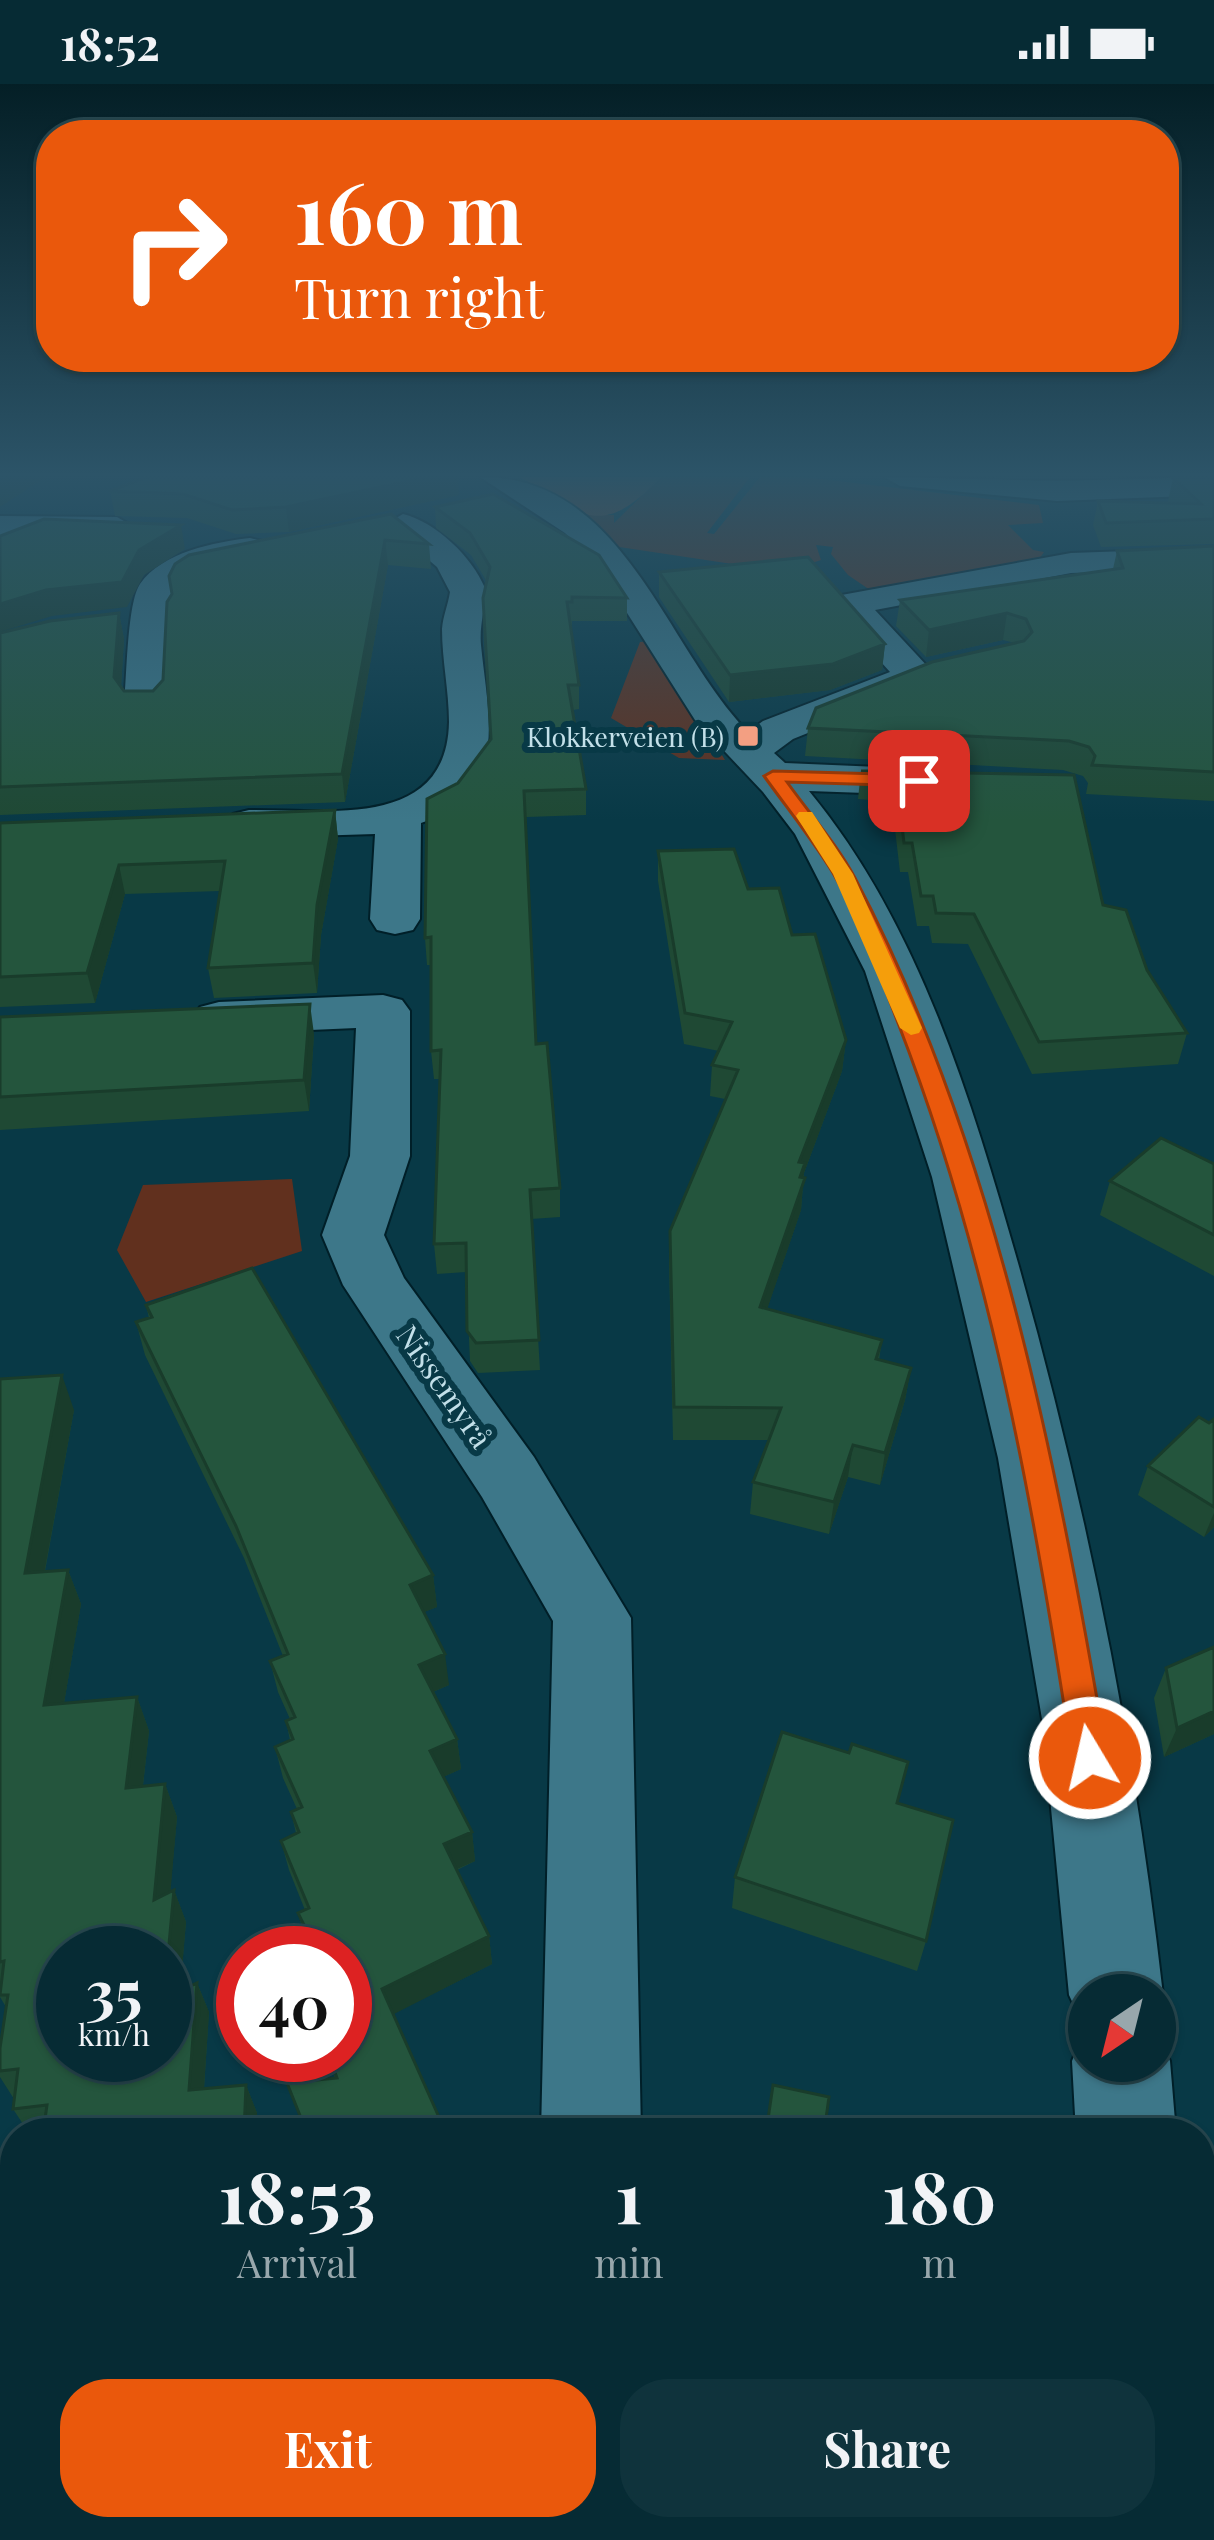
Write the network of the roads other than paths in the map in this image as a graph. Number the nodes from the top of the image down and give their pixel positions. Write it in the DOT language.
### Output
graph roads {
  1 [pos="154,592"];
  2 [pos="469,592"];
  3 [pos="634,592"];
  4 [pos="916,592"];
  5 [pos="153,620"];
  6 [pos="113,624"];
  7 [pos="960,666"];
  8 [pos="915,676"];
  9 [pos="144,704"];
  10 [pos="761,764"];
  11 [pos="983,784"];
  12 [pos="398,818"];
  13 [pos="211,825"];
  14 [pos="395,919"];
  15 [pos="167,1021"];
  16 [pos="1114,1974"];
  17 [pos="1122,2082"];
  18 [pos="591,2118"];
  19 [pos="1125,2118"];
  1 -- 5 [label="street"];
  2 -- 12 [label="street"];
  3 -- 10 [label="street"];
  4 -- 8 [label="street"];
  5 -- 6 [label="street"];
  5 -- 9 [label="street"];
  7 -- 8 [label="street"];
  8 -- 10 [label="street"];
  10 -- 11 [label="street"];
  10 -- 16 [label="street"];
  12 -- 13 [label="street"];
  12 -- 14 [label="street"];
  15 -- 18 [label="street, Nissemyrå"];
  17 -- 19 [label="street"];
}
